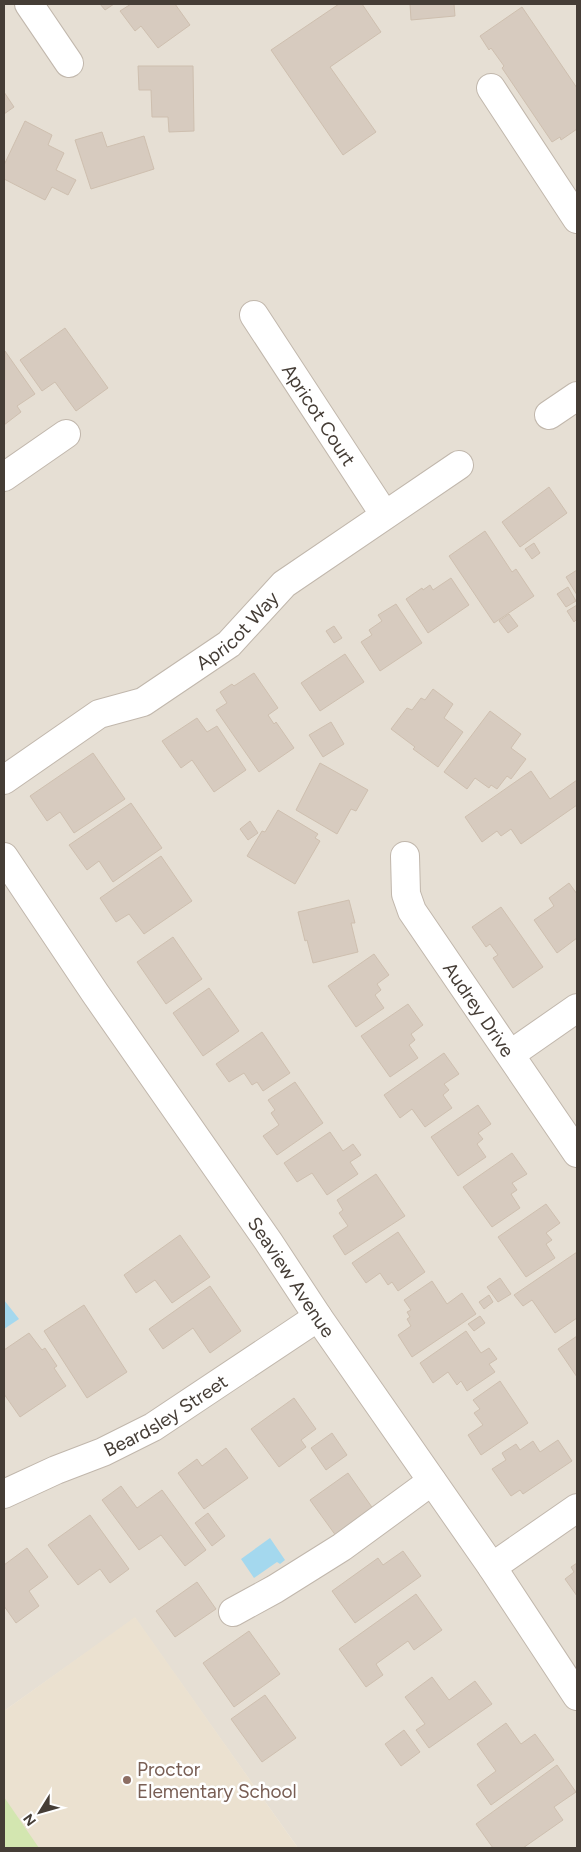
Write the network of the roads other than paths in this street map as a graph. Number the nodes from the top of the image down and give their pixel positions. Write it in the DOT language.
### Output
graph roads {
  1 [pos="29,4"];
  2 [pos="69,63"];
  3 [pos="490,88"];
  4 [pos="577,220"];
  5 [pos="254,315"];
  6 [pos="577,396"];
  7 [pos="548,415"];
  8 [pos="66,434"];
  9 [pos="459,465"];
  10 [pos="4,477"];
  11 [pos="384,514"];
  12 [pos="4,780"];
  13 [pos="405,856"];
  14 [pos="4,857"];
  15 [pos="577,1008"];
  16 [pos="511,1054"];
  17 [pos="577,1153"];
  18 [pos="318,1317"];
  19 [pos="432,1481"];
  20 [pos="4,1494"];
  21 [pos="577,1508"];
  22 [pos="492,1567"];
  23 [pos="233,1612"];
  24 [pos="577,1696"];
  1 -- 2 [label="street"];
  3 -- 4 [label="street"];
  5 -- 11 [label="street, Apricot Court"];
  6 -- 7 [label="street"];
  8 -- 10 [label="street"];
  9 -- 11 [label="street, Apricot Way"];
  11 -- 12 [label="street, Apricot Way"];
  13 -- 16 [label="street, Audrey Drive"];
  14 -- 18 [label="street, Seaview Avenue"];
  15 -- 16 [label="street"];
  16 -- 17 [label="street, Audrey Drive"];
  18 -- 19 [label="street, Seaview Avenue"];
  18 -- 20 [label="street, Beardsley Street"];
  19 -- 22 [label="street, Seaview Avenue"];
  19 -- 23 [label="street"];
  21 -- 22 [label="street"];
  22 -- 24 [label="street, Seaview Avenue"];
}
